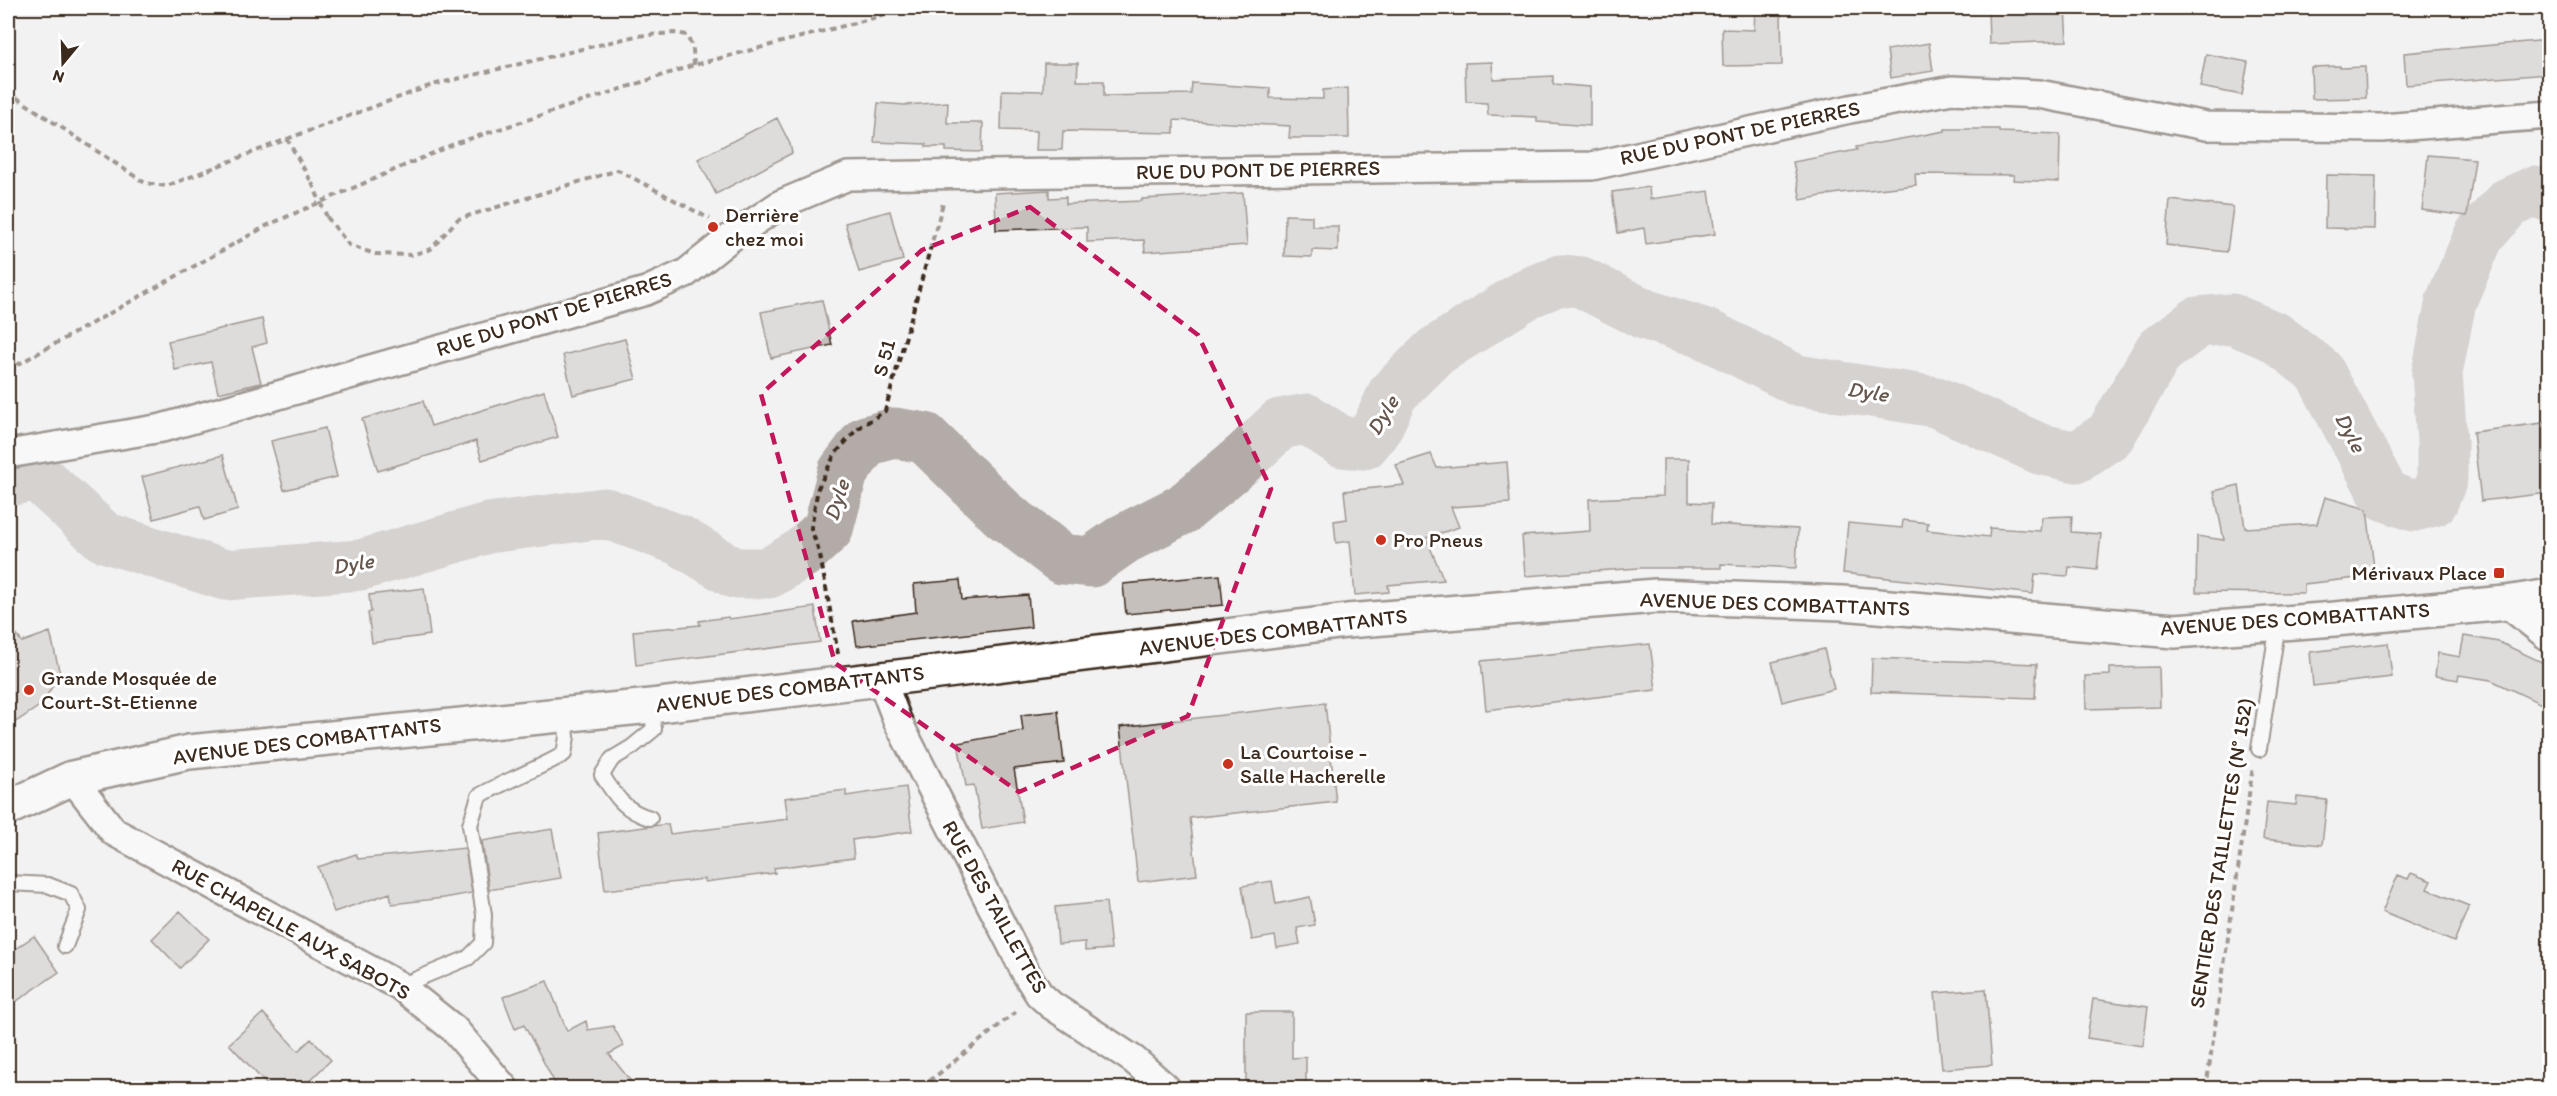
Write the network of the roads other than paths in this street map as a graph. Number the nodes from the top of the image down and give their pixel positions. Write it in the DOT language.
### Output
graph roads {
  1 [pos="2550,115"];
  2 [pos="8,453"];
  3 [pos="2550,596"];
  4 [pos="2506,603"];
  5 [pos="2278,623"];
  6 [pos="2550,638"];
  7 [pos="881,678"];
  8 [pos="651,706"];
  9 [pos="564,713"];
  10 [pos="2259,749"];
  11 [pos="72,778"];
  12 [pos="8,808"];
  13 [pos="650,818"];
  14 [pos="8,883"];
  15 [pos="65,946"];
  16 [pos="400,986"];
  17 [pos="504,1089"];
  18 [pos="1166,1089"];
  1 -- 2 [label="street, RUE DU PONT DE PIERRES"];
  3 -- 4 [label="main road, AVENUE DES COMBATTANTS"];
  4 -- 5 [label="main road, AVENUE DES COMBATTANTS"];
  4 -- 6 [label="street"];
  5 -- 7 [label="main road, AVENUE DES COMBATTANTS"];
  5 -- 10 [label="lane, SENTIER DES TAILLETTES (N° 152)"];
  7 -- 8 [label="main road, AVENUE DES COMBATTANTS"];
  7 -- 18 [label="street, RUE DES TAILLETTES"];
  8 -- 9 [label="main road, AVENUE DES COMBATTANTS"];
  8 -- 13 [label="lane"];
  9 -- 11 [label="main road, AVENUE DES COMBATTANTS"];
  9 -- 16 [label="lane"];
  11 -- 12 [label="main road, AVENUE DES COMBATTANTS"];
  11 -- 16 [label="street, RUE CHAPELLE AUX SABOTS"];
  14 -- 15 [label="lane"];
  16 -- 17 [label="street, RUE CHAPELLE AUX SABOTS"];
}
